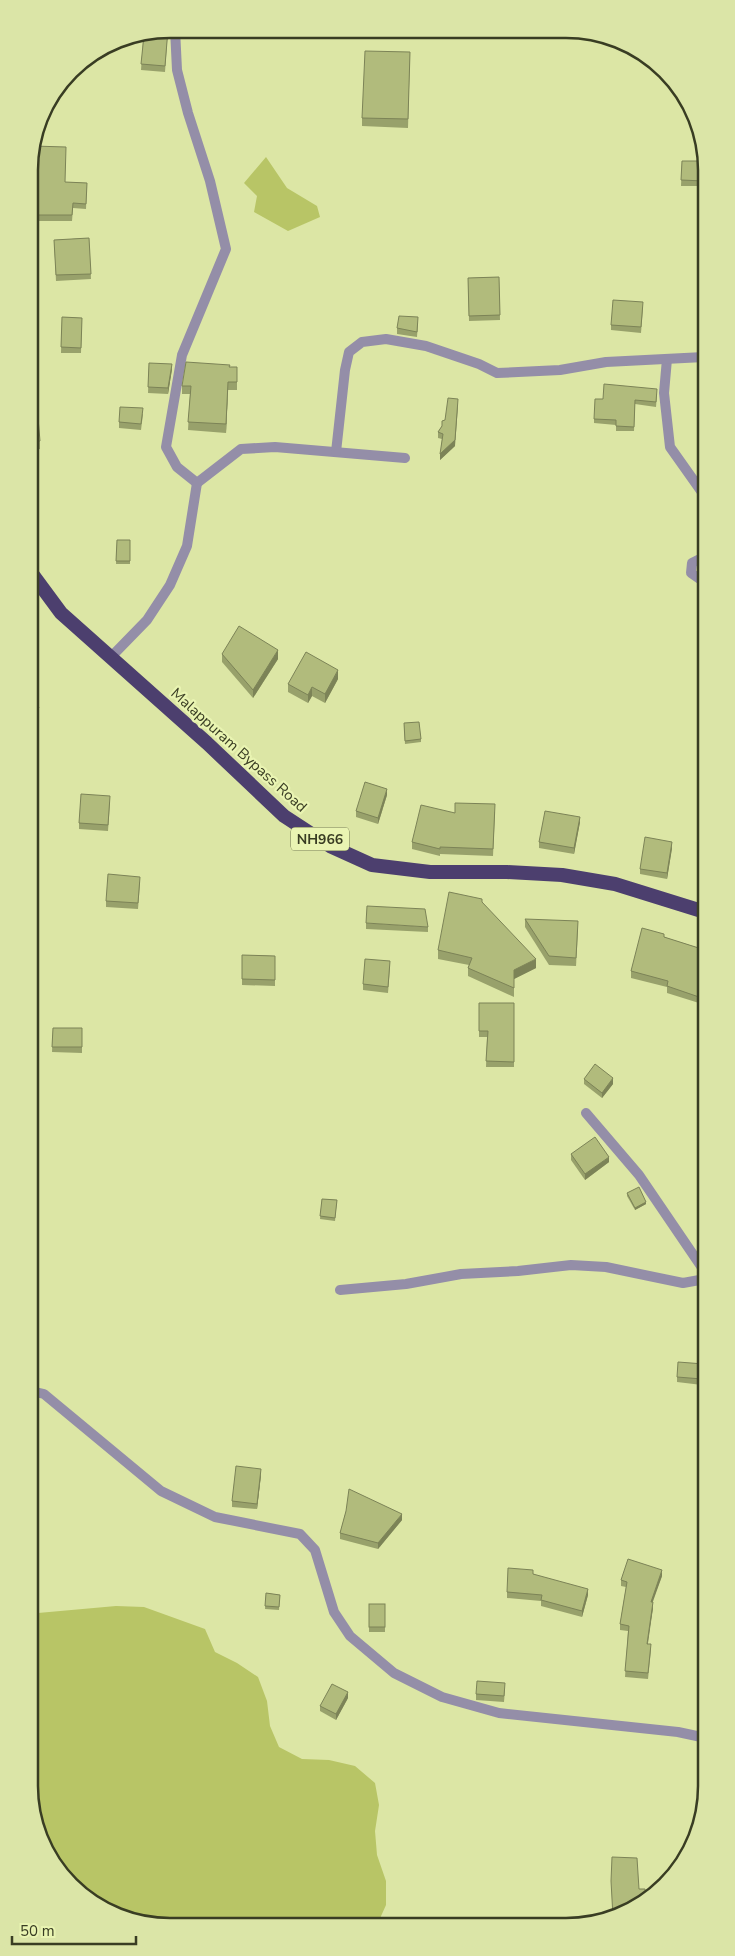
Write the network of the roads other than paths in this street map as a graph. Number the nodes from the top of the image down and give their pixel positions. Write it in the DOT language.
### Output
graph roads {
  1 [pos="175,38"];
  2 [pos="698,357"];
  3 [pos="667,359"];
  4 [pos="336,452"];
  5 [pos="405,458"];
  6 [pos="197,483"];
  7 [pos="698,486"];
  8 [pos="698,560"];
  9 [pos="698,578"];
  10 [pos="38,582"];
  11 [pos="111,657"];
  12 [pos="698,910"];
  13 [pos="586,1112"];
  14 [pos="697,1261"];
  15 [pos="697,1281"];
  16 [pos="340,1290"];
  17 [pos="38,1393"];
  18 [pos="697,1736"];
  1 -- 6 [label="street"];
  2 -- 3 [label="street"];
  3 -- 4 [label="street"];
  3 -- 7 [label="street"];
  4 -- 5 [label="street"];
  4 -- 6 [label="street"];
  6 -- 11 [label="street"];
  8 -- 9 [label="street"];
  10 -- 11 [label="highway, Malappuram Bypass Road / NH966"];
  11 -- 12 [label="highway, Malappuram Bypass Road / NH966"];
  13 -- 14 [label="street"];
  15 -- 16 [label="street"];
  17 -- 18 [label="street"];
}
